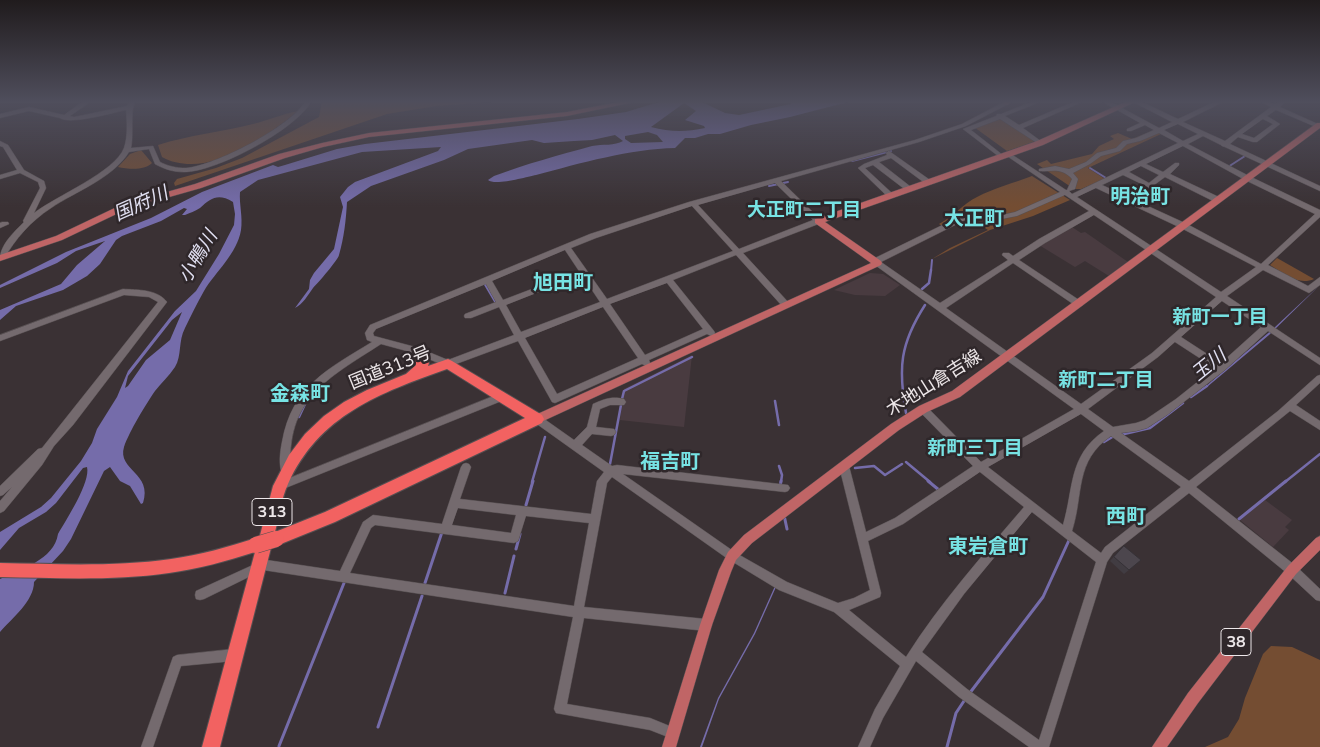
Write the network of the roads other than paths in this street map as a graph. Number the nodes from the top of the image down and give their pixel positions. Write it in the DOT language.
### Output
graph roads {
  1 [pos="128,137"];
  2 [pos="266,137"];
  3 [pos="365,137"];
  4 [pos="930,137"];
  5 [pos="979,137"];
  6 [pos="1030,137"];
  7 [pos="1056,137"];
  8 [pos="1146,137"];
  9 [pos="1171,137"];
  10 [pos="1198,137"];
  11 [pos="1208,137"];
  12 [pos="1234,137"];
  13 [pos="1245,137"];
  14 [pos="1260,137"];
  15 [pos="1304,137"];
  16 [pos="0,143"];
  17 [pos="1040,144"];
  18 [pos="1184,144"];
  19 [pos="1224,145"];
  20 [pos="127,150"];
  21 [pos="884,150"];
  22 [pos="892,155"];
  23 [pos="1006,156"];
  24 [pos="874,162"];
  25 [pos="1141,164"];
  26 [pos="1177,164"];
  27 [pos="1267,164"];
  28 [pos="1040,170"];
  29 [pos="21,171"];
  30 [pos="1069,172"];
  31 [pos="1123,172"];
  32 [pos="1165,174"];
  33 [pos="0,177"];
  34 [pos="1247,178"];
  35 [pos="777,181"];
  36 [pos="928,182"];
  37 [pos="1096,185"];
  38 [pos="909,189"];
  39 [pos="1320,189"];
  40 [pos="1069,192"];
  41 [pos="890,195"];
  42 [pos="1218,200"];
  43 [pos="694,204"];
  44 [pos="1095,211"];
  45 [pos="1320,213"];
  46 [pos="818,221"];
  47 [pos="27,224"];
  48 [pos="1184,226"];
  49 [pos="566,246"];
  50 [pos="1152,250"];
  51 [pos="737,251"];
  52 [pos="1009,257"];
  53 [pos="1,258"];
  54 [pos="877,262"];
  55 [pos="1262,266"];
  56 [pos="583,272"];
  57 [pos="487,279"];
  58 [pos="668,279"];
  59 [pos="1318,284"];
  60 [pos="1222,296"];
  61 [pos="605,302"];
  62 [pos="500,303"];
  63 [pos="1079,304"];
  64 [pos="786,305"];
  65 [pos="940,308"];
  66 [pos="468,316"];
  67 [pos="1267,327"];
  68 [pos="711,334"];
  69 [pos="519,336"];
  70 [pos="0,338"];
  71 [pos="1175,338"];
  72 [pos="375,340"];
  73 [pos="419,351"];
  74 [pos="1007,357"];
  75 [pos="643,359"];
  76 [pos="1320,362"];
  77 [pos="448,364"];
  78 [pos="650,368"];
  79 [pos="1222,368"];
  80 [pos="408,378"];
  81 [pos="1320,378"];
  82 [pos="501,397"];
  83 [pos="621,402"];
  84 [pos="1290,406"];
  85 [pos="923,409"];
  86 [pos="1082,409"];
  87 [pos="537,419"];
  88 [pos="1320,426"];
  89 [pos="590,430"];
  90 [pos="1113,431"];
  91 [pos="612,432"];
  92 [pos="51,443"];
  93 [pos="575,446"];
  94 [pos="844,466"];
  95 [pos="466,467"];
  96 [pos="980,467"];
  97 [pos="611,471"];
  98 [pos="283,480"];
  99 [pos="1188,486"];
  100 [pos="785,488"];
  101 [pos="0,492"];
  102 [pos="454,503"];
  103 [pos="1031,506"];
  104 [pos="0,508"];
  105 [pos="523,510"];
  106 [pos="596,519"];
  107 [pos="446,528"];
  108 [pos="1066,532"];
  109 [pos="863,538"];
  110 [pos="1320,542"];
  111 [pos="732,556"];
  112 [pos="1102,560"];
  113 [pos="260,565"];
  114 [pos="0,570"];
  115 [pos="1292,570"];
  116 [pos="343,578"];
  117 [pos="200,595"];
  118 [pos="1320,596"];
  119 [pos="838,608"];
  120 [pos="579,612"];
  121 [pos="706,625"];
  122 [pos="915,653"];
  123 [pos="234,656"];
  124 [pos="906,664"];
  125 [pos="673,733"];
  126 [pos="147,747"];
  127 [pos="211,747"];
  128 [pos="669,747"];
  129 [pos="864,747"];
  130 [pos="1041,747"];
  131 [pos="1159,747"];
  1 -- 20 [label="street"];
  2 -- 20 [label="street"];
  3 -- 53 [label="main road"];
  4 -- 21 [label="street"];
  5 -- 23 [label="street"];
  6 -- 17 [label="street"];
  7 -- 17 [label="main road"];
  8 -- 30 [label="street"];
  9 -- 18 [label="street"];
  10 -- 18 [label="street"];
  11 -- 19 [label="street"];
  12 -- 19 [label="street"];
  13 -- 14 [label="street"];
  15 -- 27 [label="main road, 木地山倉吉線"];
  16 -- 29 [label="street"];
  17 -- 23 [label="main road"];
  18 -- 25 [label="street"];
  18 -- 34 [label="street"];
  19 -- 27 [label="street"];
  20 -- 47 [label="street"];
  21 -- 22 [label="street"];
  21 -- 35 [label="street"];
  22 -- 24 [label="street"];
  22 -- 36 [label="street"];
  23 -- 36 [label="main road"];
  23 -- 40 [label="street"];
  24 -- 38 [label="street"];
  24 -- 41 [label="street"];
  25 -- 31 [label="street"];
  25 -- 32 [label="street"];
  26 -- 32 [label="street"];
  27 -- 34 [label="main road, 木地山倉吉線"];
  27 -- 39 [label="street"];
  28 -- 30 [label="street"];
  29 -- 33 [label="street"];
  29 -- 47 [label="street"];
  30 -- 40 [label="street"];
  31 -- 32 [label="street"];
  31 -- 37 [label="street"];
  32 -- 42 [label="street"];
  34 -- 42 [label="main road, 木地山倉吉線"];
  34 -- 45 [label="street"];
  35 -- 43 [label="street"];
  35 -- 46 [label="street"];
  36 -- 38 [label="main road"];
  37 -- 40 [label="street"];
  37 -- 48 [label="street"];
  38 -- 41 [label="main road"];
  40 -- 44 [label="street"];
  40 -- 54 [label="street"];
  41 -- 46 [label="main road"];
  42 -- 48 [label="main road, 木地山倉吉線"];
  43 -- 49 [label="street"];
  43 -- 51 [label="street"];
  44 -- 50 [label="street"];
  44 -- 52 [label="street"];
  45 -- 55 [label="street"];
  46 -- 51 [label="street"];
  46 -- 54 [label="main road"];
  47 -- 53 [label="street"];
  48 -- 50 [label="main road, 木地山倉吉線"];
  48 -- 55 [label="street"];
  49 -- 56 [label="street"];
  49 -- 57 [label="street"];
  50 -- 60 [label="street"];
  50 -- 63 [label="main road, 木地山倉吉線"];
  51 -- 58 [label="street"];
  51 -- 64 [label="street"];
  52 -- 63 [label="street"];
  52 -- 65 [label="street"];
  54 -- 64 [label="main road"];
  54 -- 65 [label="street"];
  55 -- 59 [label="street"];
  55 -- 60 [label="street"];
  56 -- 61 [label="street"];
  56 -- 62 [label="street"];
  57 -- 62 [label="street"];
  57 -- 72 [label="street"];
  58 -- 61 [label="street"];
  58 -- 68 [label="street"];
  60 -- 67 [label="street"];
  60 -- 71 [label="street"];
  61 -- 69 [label="street"];
  61 -- 75 [label="street"];
  62 -- 66 [label="street"];
  62 -- 69 [label="street"];
  63 -- 74 [label="main road, 木地山倉吉線"];
  64 -- 68 [label="main road"];
  65 -- 74 [label="street"];
  67 -- 76 [label="street"];
  67 -- 79 [label="street"];
  68 -- 75 [label="street"];
  68 -- 78 [label="main road"];
  69 -- 75 [label="street"];
  69 -- 77 [label="street"];
  70 -- 92 [label="street"];
  71 -- 79 [label="street"];
  71 -- 86 [label="street"];
  72 -- 73 [label="street"];
  72 -- 98 [label="street"];
  73 -- 77 [label="street"];
  73 -- 80 [label="highway"];
  74 -- 85 [label="main road, 木地山倉吉線"];
  74 -- 86 [label="street"];
  75 -- 78 [label="street"];
  77 -- 80 [label="highway, 国道313号 / 313"];
  77 -- 82 [label="highway, 国道313号"];
  78 -- 87 [label="main road"];
  79 -- 90 [label="street"];
  80 -- 98 [label="highway, 国道313号 / 313"];
  81 -- 84 [label="street"];
  82 -- 87 [label="highway, 国道313号"];
  82 -- 98 [label="street"];
  83 -- 89 [label="street"];
  84 -- 88 [label="street"];
  84 -- 99 [label="street"];
  85 -- 94 [label="main road, 木地山倉吉線"];
  85 -- 96 [label="street"];
  86 -- 90 [label="street"];
  86 -- 96 [label="street"];
  87 -- 93 [label="street"];
  87 -- 114 [label="highway, 313, bridge"];
  89 -- 91 [label="street"];
  89 -- 93 [label="street"];
  90 -- 99 [label="street"];
  90 -- 108 [label="street"];
  92 -- 101 [label="street"];
  92 -- 104 [label="street"];
  93 -- 97 [label="street"];
  94 -- 109 [label="street"];
  94 -- 111 [label="main road, 木地山倉吉線"];
  95 -- 102 [label="street"];
  96 -- 103 [label="street"];
  96 -- 109 [label="street"];
  97 -- 100 [label="street"];
  97 -- 106 [label="street"];
  97 -- 111 [label="street"];
  98 -- 113 [label="highway, 国道313号 / 313"];
  99 -- 112 [label="street"];
  99 -- 115 [label="street"];
  102 -- 105 [label="street"];
  102 -- 107 [label="street"];
  103 -- 108 [label="street"];
  103 -- 122 [label="street"];
  105 -- 106 [label="street"];
  105 -- 107 [label="street"];
  106 -- 120 [label="street"];
  107 -- 116 [label="street"];
  108 -- 112 [label="street"];
  109 -- 119 [label="street"];
  110 -- 115 [label="main road, 38"];
  111 -- 119 [label="street"];
  111 -- 121 [label="main road, 木地山倉吉線"];
  112 -- 130 [label="street"];
  113 -- 116 [label="street"];
  113 -- 117 [label="street"];
  113 -- 123 [label="highway, 国道313号 / 313"];
  115 -- 118 [label="street"];
  115 -- 131 [label="main road, 38"];
  116 -- 120 [label="street"];
  119 -- 124 [label="street"];
  120 -- 121 [label="street"];
  120 -- 125 [label="street"];
  121 -- 125 [label="main road, 木地山倉吉線"];
  122 -- 124 [label="street"];
  122 -- 130 [label="street"];
  123 -- 126 [label="street"];
  123 -- 127 [label="highway, 国道313号 / 313"];
  124 -- 129 [label="street"];
  125 -- 128 [label="main road, 木地山倉吉線"];
}
